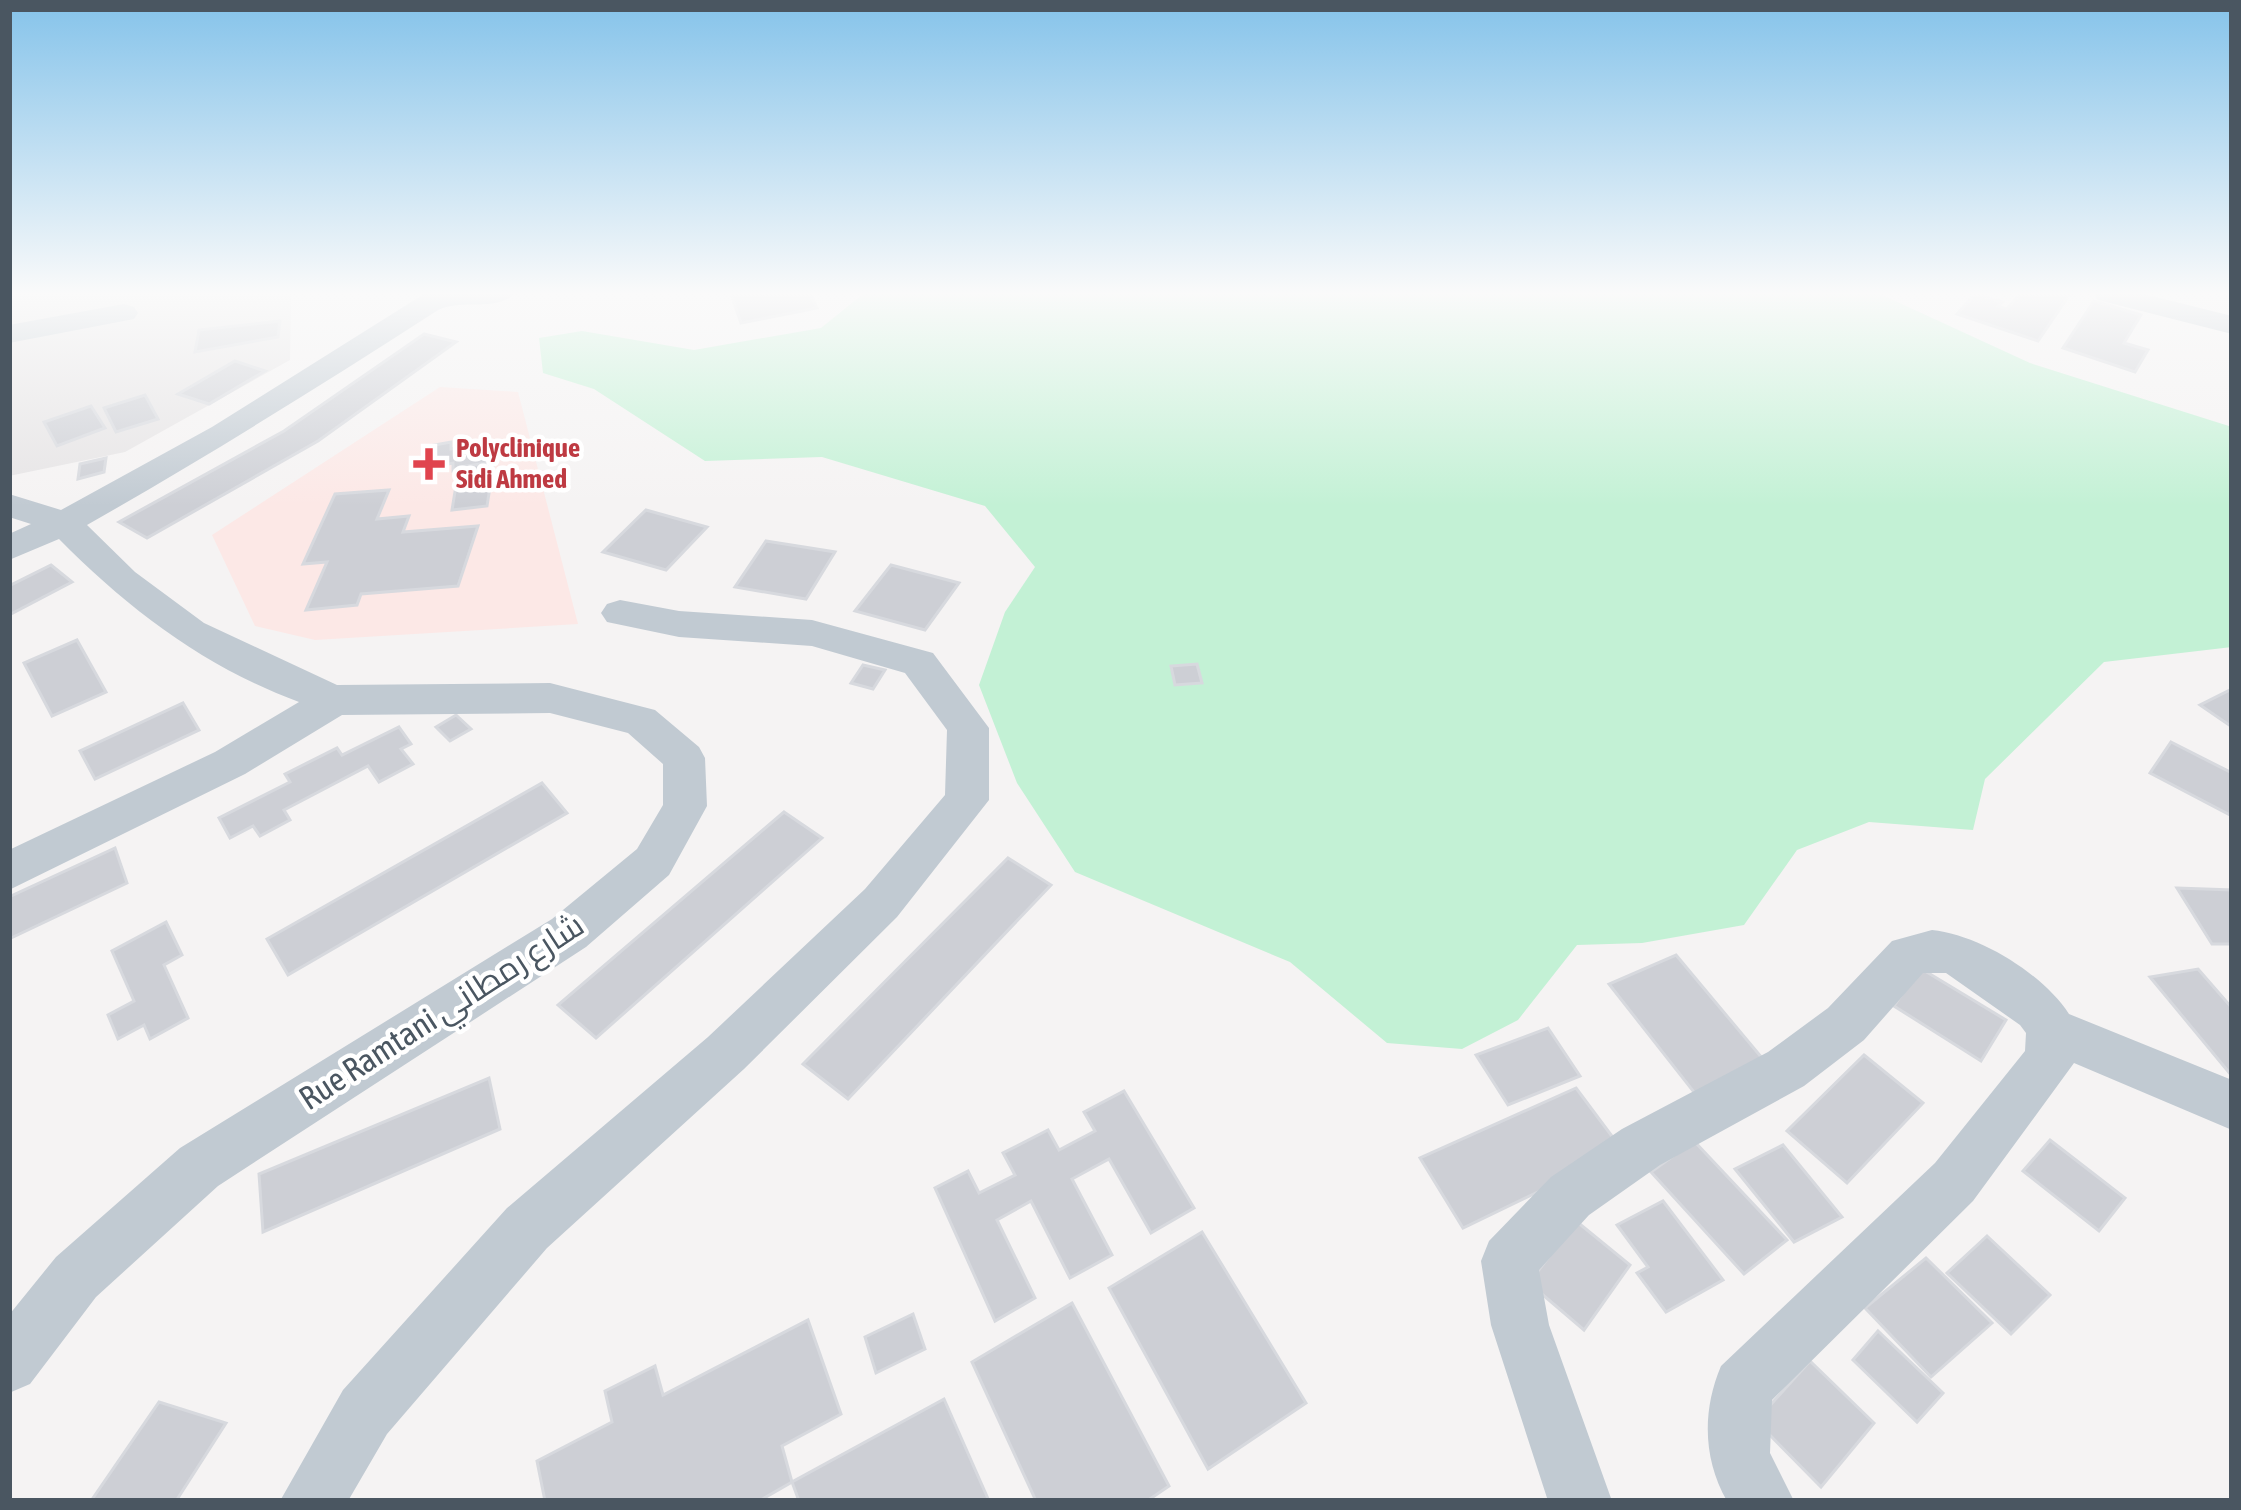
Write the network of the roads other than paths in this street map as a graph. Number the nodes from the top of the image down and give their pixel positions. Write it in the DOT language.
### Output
graph roads {
  1 [pos="334,364"];
  2 [pos="12,511"];
  3 [pos="64,523"];
  4 [pos="9,548"];
  5 [pos="620,614"];
  6 [pos="334,700"];
  7 [pos="9,871"];
  8 [pos="2051,1030"];
  9 [pos="2232,1105"];
  10 [pos="9,1363"];
  11 [pos="312,1501"];
  12 [pos="1580,1501"];
  13 [pos="1762,1501"];
  1 -- 3 [label="street"];
  2 -- 3 [label="street"];
  3 -- 4 [label="street"];
  3 -- 6 [label="street, Rue Ramtani شارع رمطاني"];
  5 -- 11 [label="street"];
  6 -- 7 [label="street"];
  6 -- 10 [label="street, Rue Ramtani شارع رمطاني"];
  8 -- 9 [label="street"];
  8 -- 12 [label="street"];
  8 -- 13 [label="street"];
}
